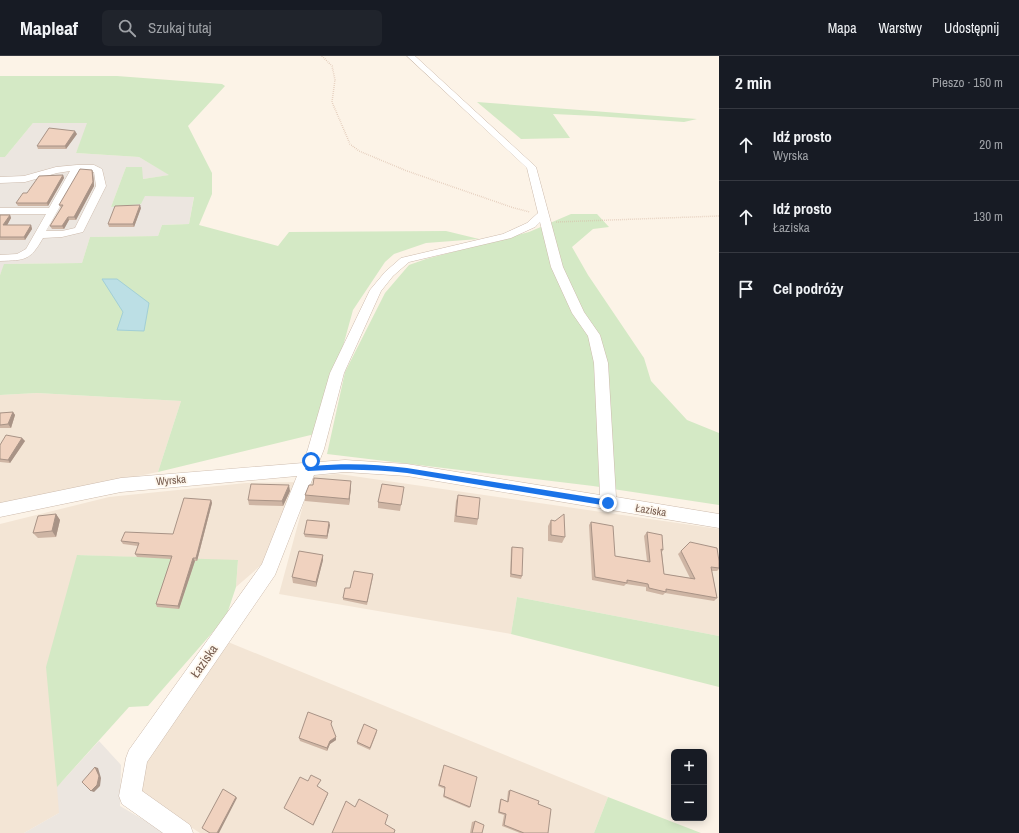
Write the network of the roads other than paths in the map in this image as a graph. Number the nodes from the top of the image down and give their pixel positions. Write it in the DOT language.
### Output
graph roads {
  1 [pos="411,56"];
  2 [pos="77,168"];
  3 [pos="0,180"];
  4 [pos="0,211"];
  5 [pos="52,211"];
  6 [pos="544,219"];
  7 [pos="38,235"];
  8 [pos="0,258"];
  9 [pos="345,466"];
  10 [pos="308,469"];
  11 [pos="608,503"];
  12 [pos="0,510"];
  13 [pos="719,521"];
  14 [pos="182,833"];
  1 -- 6 [label="street"];
  2 -- 3 [label="street"];
  2 -- 5 [label="street"];
  2 -- 7 [label="street"];
  4 -- 5 [label="street"];
  5 -- 7 [label="street"];
  6 -- 10 [label="street"];
  6 -- 11 [label="street"];
  7 -- 8 [label="street"];
  9 -- 10 [label="street, Wyrska"];
  9 -- 11 [label="street, Łaziska"];
  10 -- 12 [label="street, Wyrska"];
  10 -- 14 [label="street, Łaziska"];
  11 -- 13 [label="street, Łaziska"];
}
